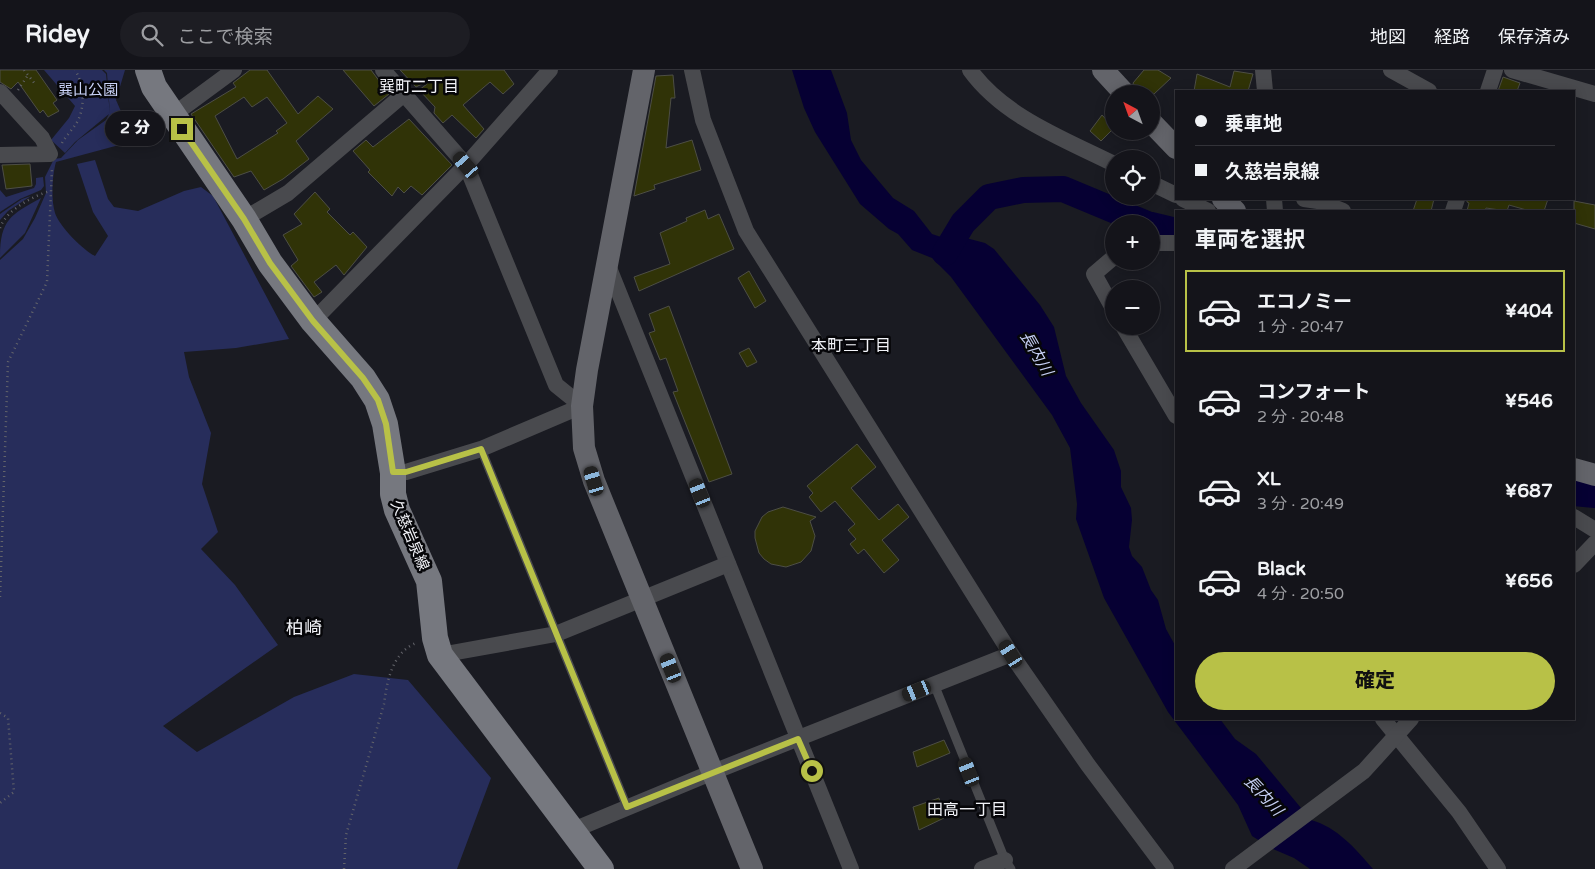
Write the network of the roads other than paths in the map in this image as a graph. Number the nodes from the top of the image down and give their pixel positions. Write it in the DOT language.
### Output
graph roads {
  1 [pos="148,70"];
  2 [pos="233,70"];
  3 [pos="382,70"];
  4 [pos="644,70"];
  5 [pos="692,70"];
  6 [pos="970,70"];
  7 [pos="1103,70"];
  8 [pos="1262,70"];
  9 [pos="1270,70"];
  10 [pos="1391,70"];
  11 [pos="1495,70"];
  12 [pos="1512,70"];
  13 [pos="542,72"];
  14 [pos="1562,77"];
  15 [pos="1117,85"];
  16 [pos="1265,90"];
  17 [pos="1427,90"];
  18 [pos="1488,90"];
  19 [pos="0,92"];
  20 [pos="404,94"];
  21 [pos="1595,94"];
  22 [pos="172,115"];
  23 [pos="1160,131"];
  24 [pos="1175,147"];
  25 [pos="0,155"];
  26 [pos="1105,160"];
  27 [pos="466,165"];
  28 [pos="1160,187"];
  29 [pos="1175,195"];
  30 [pos="1185,200"];
  31 [pos="1224,200"];
  32 [pos="1311,200"];
  33 [pos="1206,210"];
  34 [pos="1234,210"];
  35 [pos="1340,210"];
  36 [pos="244,219"];
  37 [pos="1160,242"];
  38 [pos="1175,243"];
  39 [pos="607,262"];
  40 [pos="1105,265"];
  41 [pos="1105,294"];
  42 [pos="313,321"];
  43 [pos="1128,335"];
  44 [pos="582,406"];
  45 [pos="1175,414"];
  46 [pos="481,449"];
  47 [pos="1575,470"];
  48 [pos="393,472"];
  49 [pos="1595,475"];
  50 [pos="1575,517"];
  51 [pos="1595,530"];
  52 [pos="1595,543"];
  53 [pos="728,564"];
  54 [pos="1575,564"];
  55 [pos="642,598"];
  56 [pos="556,634"];
  57 [pos="437,646"];
  58 [pos="1011,654"];
  59 [pos="934,684"];
  60 [pos="1384,720"];
  61 [pos="1411,720"];
  62 [pos="1395,735"];
  63 [pos="798,739"];
  64 [pos="713,772"];
  65 [pos="627,807"];
  66 [pos="571,831"];
  67 [pos="1008,865"];
  68 [pos="602,869"];
  69 [pos="752,869"];
  70 [pos="851,869"];
  71 [pos="982,869"];
  72 [pos="1166,869"];
  73 [pos="1233,869"];
  74 [pos="1498,869"];
  1 -- 22 [label="main road, 久慈岩泉線"];
  2 -- 22 [label="street"];
  3 -- 20 [label="street"];
  4 -- 39 [label="street"];
  5 -- 58 [label="street"];
  6 -- 26 [label="street"];
  7 -- 15 [label="street"];
  8 -- 9 [label="street"];
  8 -- 16 [label="street"];
  10 -- 17 [label="street"];
  11 -- 18 [label="street"];
  12 -- 14 [label="street"];
  13 -- 27 [label="street"];
  14 -- 21 [label="street"];
  19 -- 25 [label="street"];
  20 -- 27 [label="street"];
  20 -- 36 [label="street"];
  22 -- 36 [label="main road, 久慈岩泉線"];
  23 -- 24 [label="street"];
  27 -- 42 [label="street"];
  27 -- 44 [label="street"];
  28 -- 29 [label="street"];
  30 -- 33 [label="street"];
  31 -- 34 [label="street"];
  32 -- 35 [label="street"];
  36 -- 42 [label="main road, 久慈岩泉線"];
  37 -- 38 [label="street"];
  39 -- 44 [label="street"];
  39 -- 53 [label="street"];
  40 -- 41 [label="street"];
  42 -- 48 [label="main road, 久慈岩泉線"];
  43 -- 45 [label="street"];
  44 -- 46 [label="street"];
  44 -- 55 [label="street"];
  46 -- 48 [label="street"];
  46 -- 56 [label="lane"];
  47 -- 49 [label="street"];
  48 -- 57 [label="main road, 久慈岩泉線"];
  50 -- 51 [label="street"];
  52 -- 54 [label="street"];
  53 -- 55 [label="street"];
  53 -- 63 [label="street"];
  55 -- 56 [label="street"];
  55 -- 64 [label="street"];
  56 -- 57 [label="street"];
  56 -- 65 [label="lane"];
  57 -- 66 [label="main road"];
  58 -- 59 [label="street"];
  58 -- 72 [label="street"];
  59 -- 63 [label="street"];
  59 -- 67 [label="lane"];
  60 -- 62 [label="street"];
  61 -- 62 [label="street"];
  62 -- 73 [label="street"];
  62 -- 74 [label="street"];
  63 -- 64 [label="street"];
  63 -- 70 [label="street"];
  64 -- 65 [label="street"];
  64 -- 69 [label="street"];
  65 -- 66 [label="street"];
  66 -- 68 [label="main road"];
  67 -- 71 [label="street"];
}
